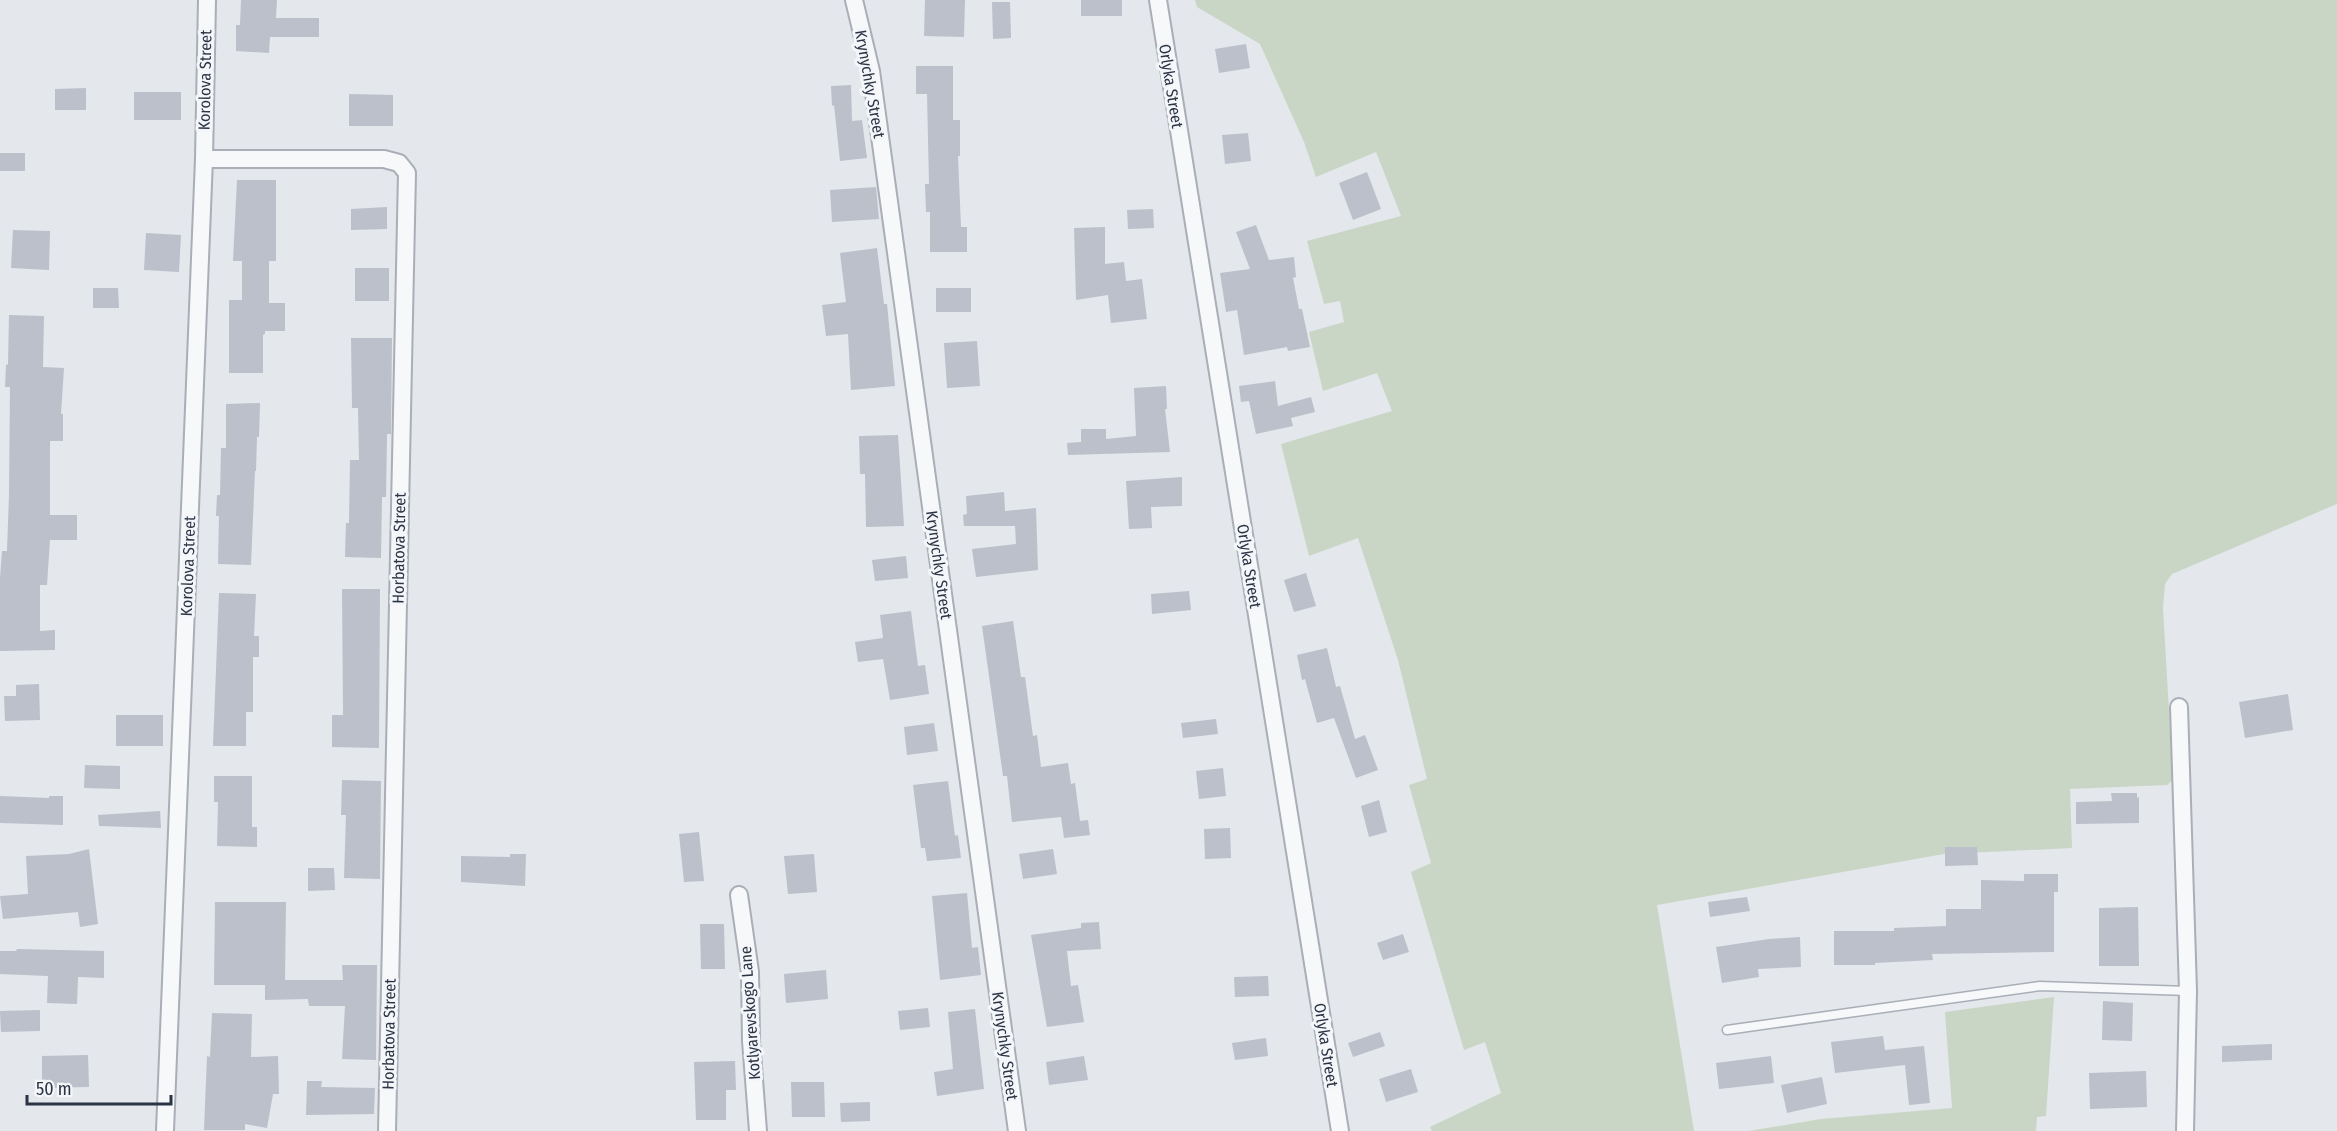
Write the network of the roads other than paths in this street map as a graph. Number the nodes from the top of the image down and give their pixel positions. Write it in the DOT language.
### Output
graph roads {
  1 [pos="207,0"];
  2 [pos="854,0"];
  3 [pos="1158,0"];
  4 [pos="204,159"];
  5 [pos="2179,707"];
  6 [pos="739,895"];
  7 [pos="2188,991"];
  8 [pos="1727,1030"];
  9 [pos="165,1131"];
  10 [pos="387,1131"];
  11 [pos="758,1131"];
  12 [pos="1017,1131"];
  13 [pos="1340,1131"];
  14 [pos="2185,1131"];
  1 -- 4 [label="street, Korolova Street"];
  2 -- 12 [label="street, Krynychky Street"];
  3 -- 13 [label="street, Orlyka Street"];
  4 -- 9 [label="street, Korolova Street"];
  4 -- 10 [label="street, Horbatova Street"];
  5 -- 7 [label="street"];
  6 -- 11 [label="street, Kotlyarevskogo Lane"];
  7 -- 8 [label="lane"];
  7 -- 14 [label="street"];
}
